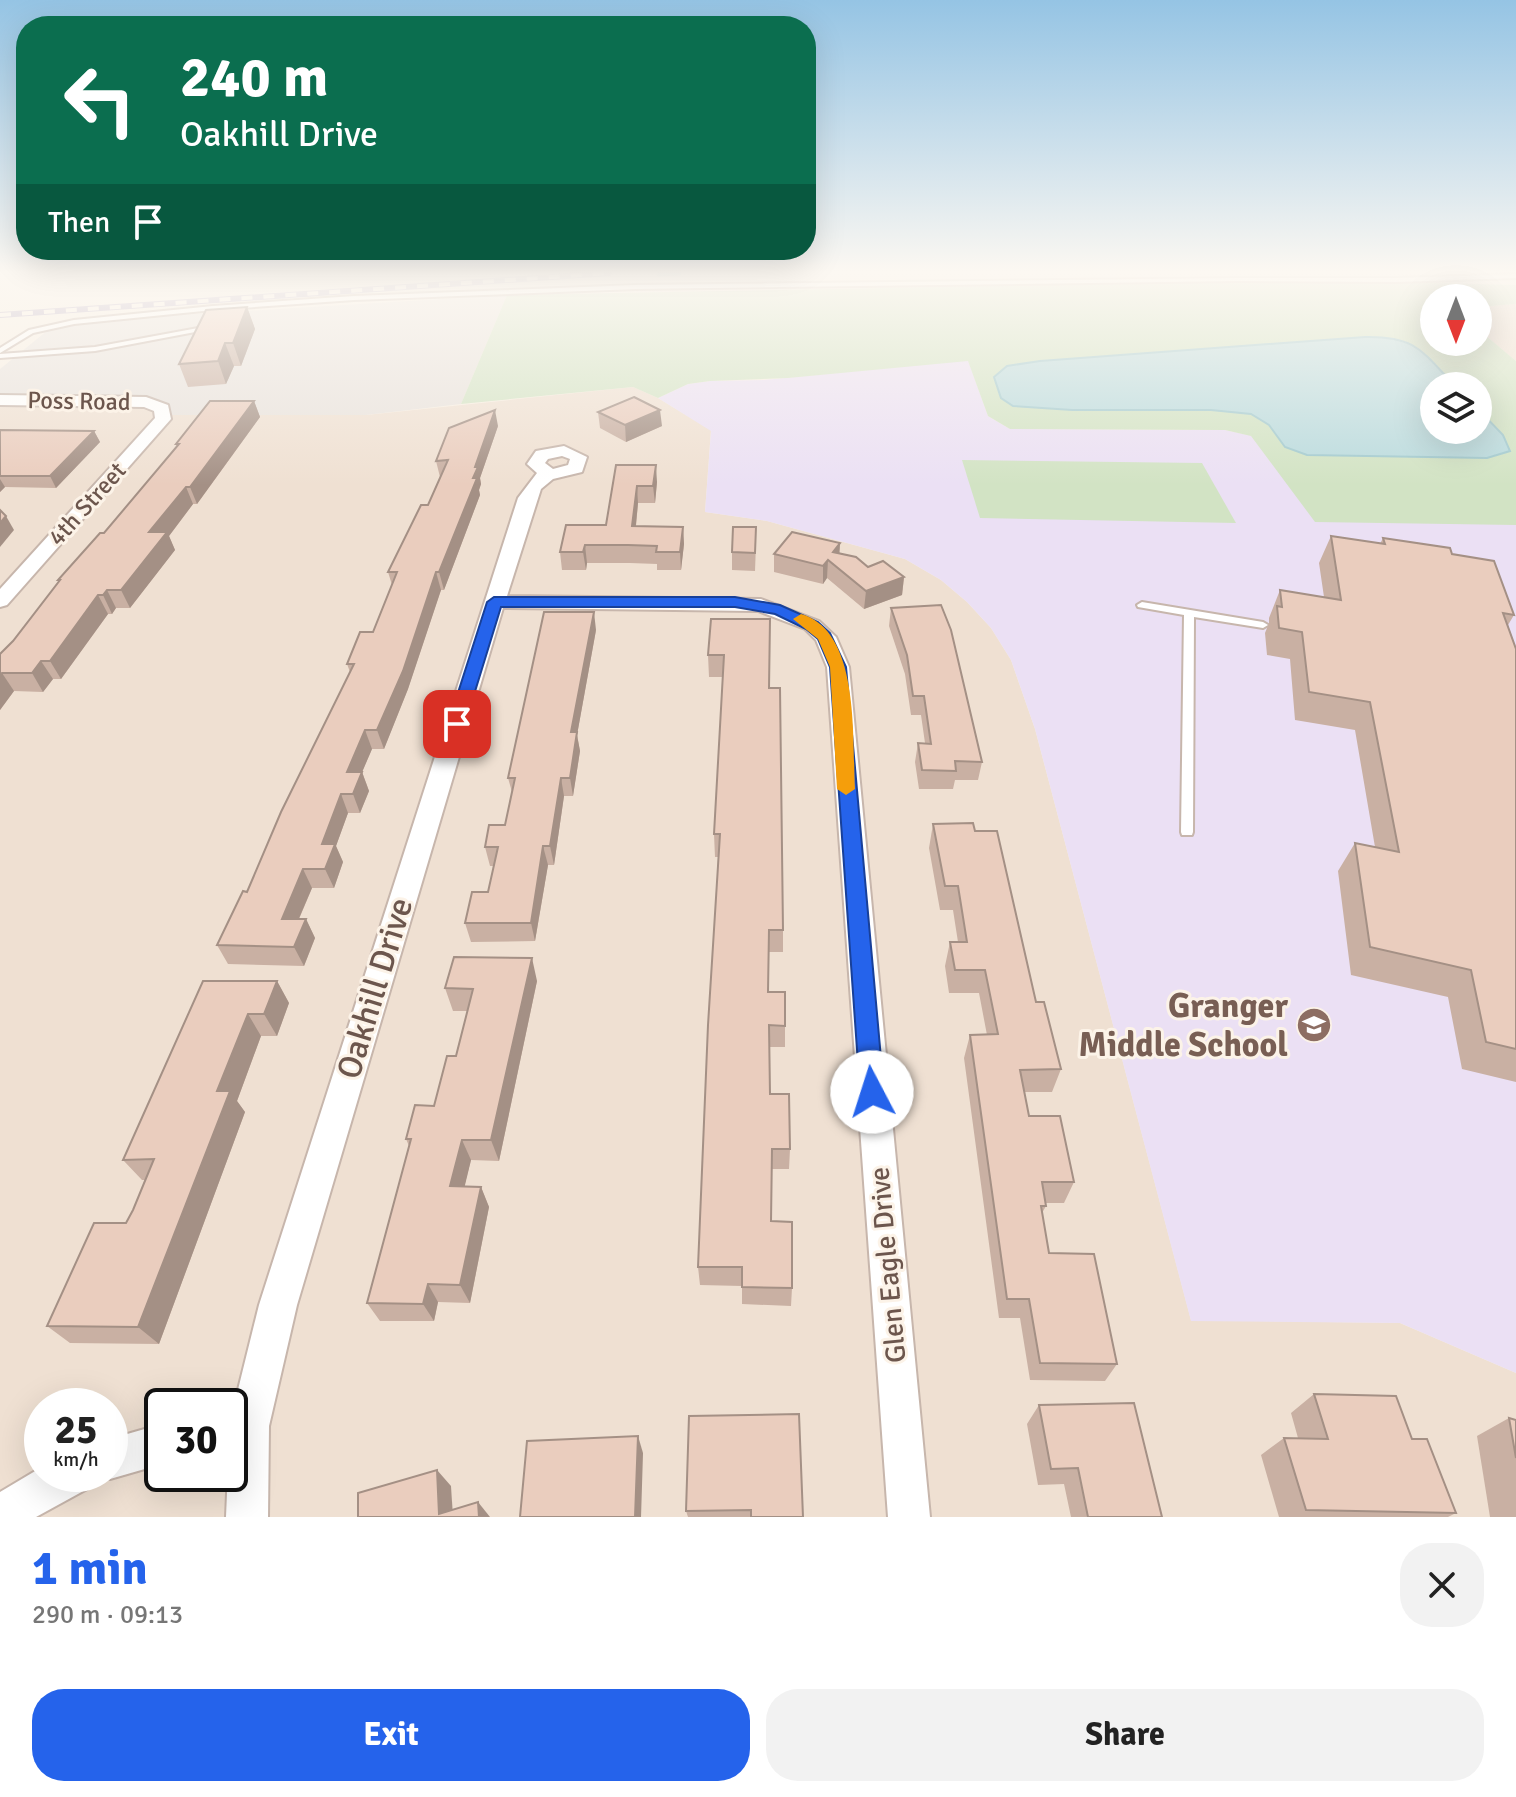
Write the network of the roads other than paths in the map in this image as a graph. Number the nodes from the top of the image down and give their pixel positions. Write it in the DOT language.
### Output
graph roads {
  1 [pos="123,344"];
  2 [pos="0,353"];
  3 [pos="0,400"];
  4 [pos="157,405"];
  5 [pos="548,473"];
  6 [pos="0,601"];
  7 [pos="494,602"];
  8 [pos="1142,605"];
  9 [pos="1189,612"];
  10 [pos="1263,625"];
  11 [pos="1187,832"];
  12 [pos="248,1401"];
  13 [pos="38,1492"];
  14 [pos="245,1492"];
  15 [pos="2,1517"];
  16 [pos="247,1517"];
  17 [pos="909,1517"];
  1 -- 2 [label="lane"];
  3 -- 4 [label="street, Poss Road"];
  4 -- 6 [label="street, 4th Street"];
  5 -- 7 [label="street, Oakhill Drive"];
  7 -- 12 [label="street, Oakhill Drive"];
  7 -- 17 [label="street, Glen Eagle Drive"];
  8 -- 9 [label="lane"];
  9 -- 10 [label="lane"];
  9 -- 11 [label="lane"];
  13 -- 15 [label="street"];
  14 -- 16 [label="street, Oakhill Drive"];
}
